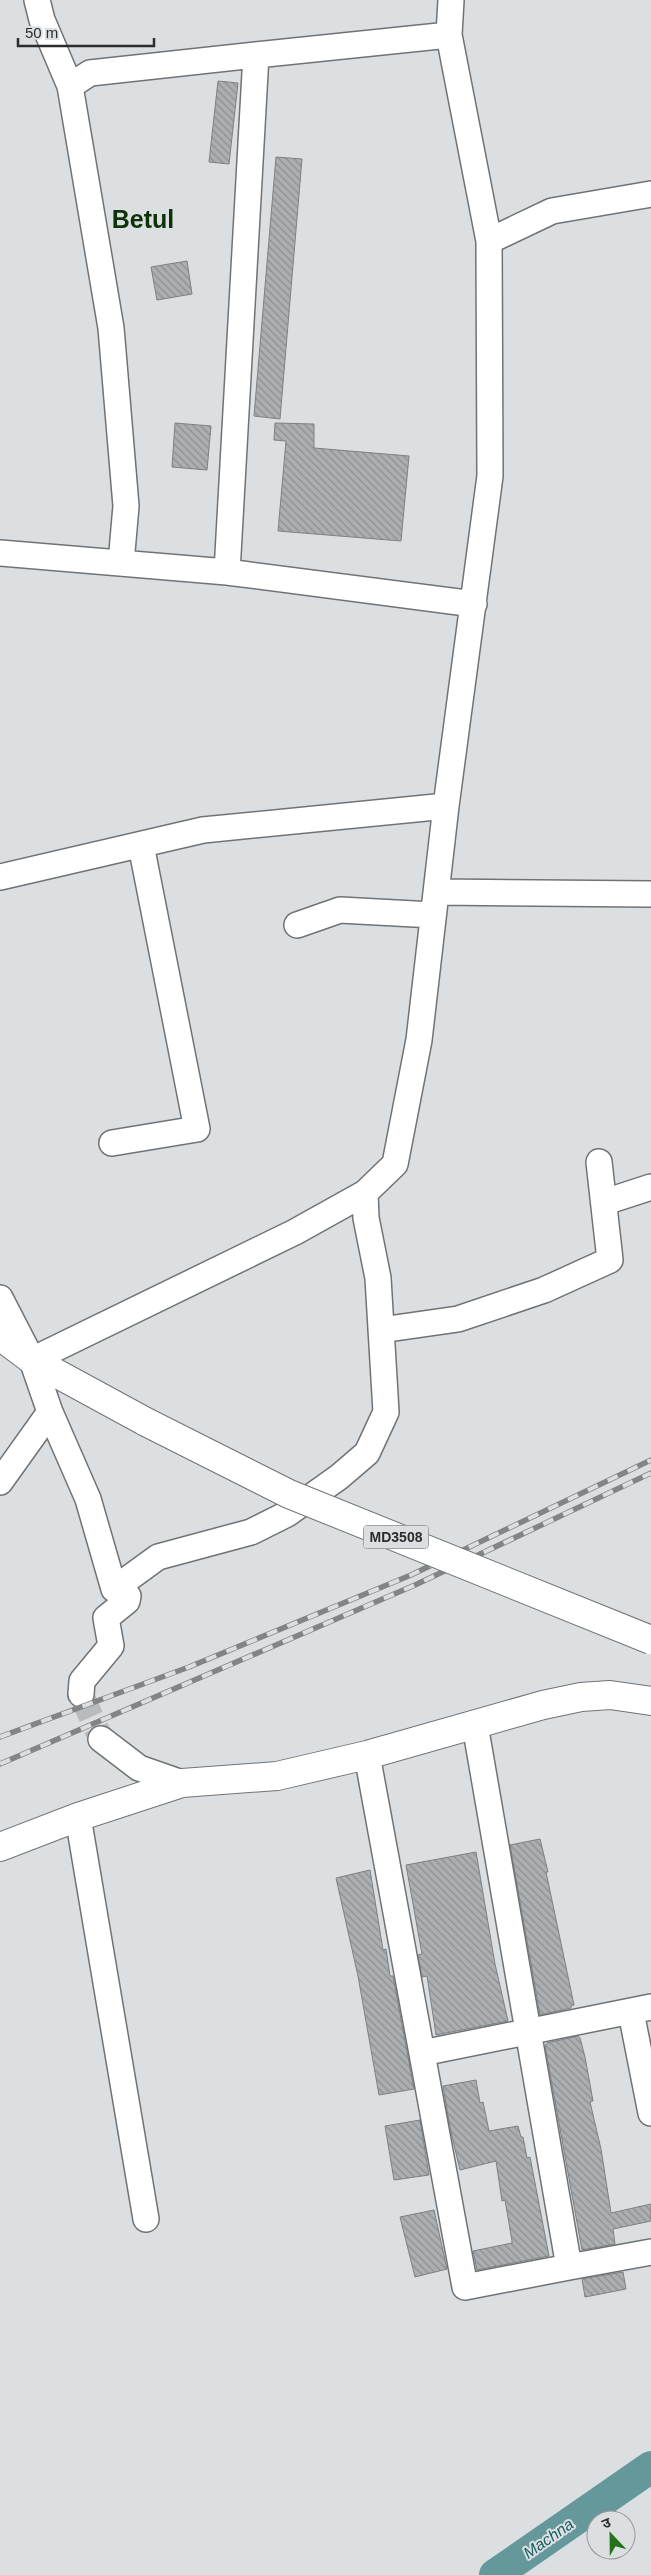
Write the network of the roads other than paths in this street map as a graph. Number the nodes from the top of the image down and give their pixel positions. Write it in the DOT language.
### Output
graph roads {
  1 [pos="37,0"];
  2 [pos="451,0"];
  3 [pos="449,35"];
  4 [pos="256,55"];
  5 [pos="70,86"];
  6 [pos="651,194"];
  7 [pos="489,241"];
  8 [pos="0,553"];
  9 [pos="121,563"];
  10 [pos="227,572"];
  11 [pos="474,604"];
  12 [pos="446,806"];
  13 [pos="141,845"];
  14 [pos="0,877"];
  15 [pos="651,894"];
  16 [pos="435,904"];
  17 [pos="297,925"];
  18 [pos="112,1143"];
  19 [pos="599,1162"];
  20 [pos="651,1186"];
  21 [pos="365,1193"];
  22 [pos="605,1202"];
  23 [pos="0,1298"];
  24 [pos="381,1330"];
  25 [pos="0,1336"];
  26 [pos="32,1360"];
  27 [pos="50,1412"];
  28 [pos="0,1482"];
  29 [pos="114,1589"];
  30 [pos="651,1640"];
  31 [pos="81,1694"];
  32 [pos="651,1701"];
  33 [pos="475,1725"];
  34 [pos="101,1740"];
  35 [pos="367,1755"];
  36 [pos="182,1783"];
  37 [pos="78,1817"];
  38 [pos="0,1847"];
  39 [pos="641,2009"];
  40 [pos="529,2033"];
  41 [pos="422,2053"];
  42 [pos="651,2113"];
  43 [pos="146,2219"];
  44 [pos="651,2252"];
  45 [pos="569,2267"];
  1 -- 5 [label="street"];
  2 -- 3 [label="street"];
  3 -- 4 [label="street"];
  3 -- 7 [label="street"];
  4 -- 5 [label="street"];
  4 -- 10 [label="street"];
  5 -- 9 [label="street"];
  6 -- 7 [label="street"];
  7 -- 11 [label="street"];
  8 -- 9 [label="street"];
  9 -- 10 [label="street"];
  10 -- 11 [label="street"];
  11 -- 12 [label="street"];
  12 -- 13 [label="street"];
  12 -- 16 [label="street"];
  13 -- 14 [label="street"];
  13 -- 18 [label="street"];
  15 -- 16 [label="street"];
  16 -- 17 [label="street"];
  16 -- 21 [label="street"];
  19 -- 22 [label="street"];
  20 -- 22 [label="street"];
  21 -- 24 [label="street"];
  21 -- 26 [label="street"];
  22 -- 24 [label="street"];
  23 -- 26 [label="street"];
  24 -- 29 [label="street"];
  25 -- 26 [label="main road, MD3508"];
  26 -- 27 [label="street"];
  26 -- 30 [label="main road, MD3508, bridge"];
  27 -- 28 [label="street"];
  27 -- 29 [label="street"];
  29 -- 31 [label="street"];
  32 -- 33 [label="main road"];
  33 -- 35 [label="main road"];
  33 -- 40 [label="street"];
  34 -- 36 [label="street"];
  35 -- 36 [label="main road"];
  35 -- 41 [label="street"];
  36 -- 37 [label="main road"];
  37 -- 38 [label="main road"];
  37 -- 43 [label="street"];
  39 -- 40 [label="street"];
  39 -- 42 [label="street"];
  40 -- 41 [label="street"];
  40 -- 45 [label="street"];
  41 -- 45 [label="street"];
  44 -- 45 [label="street"];
}
